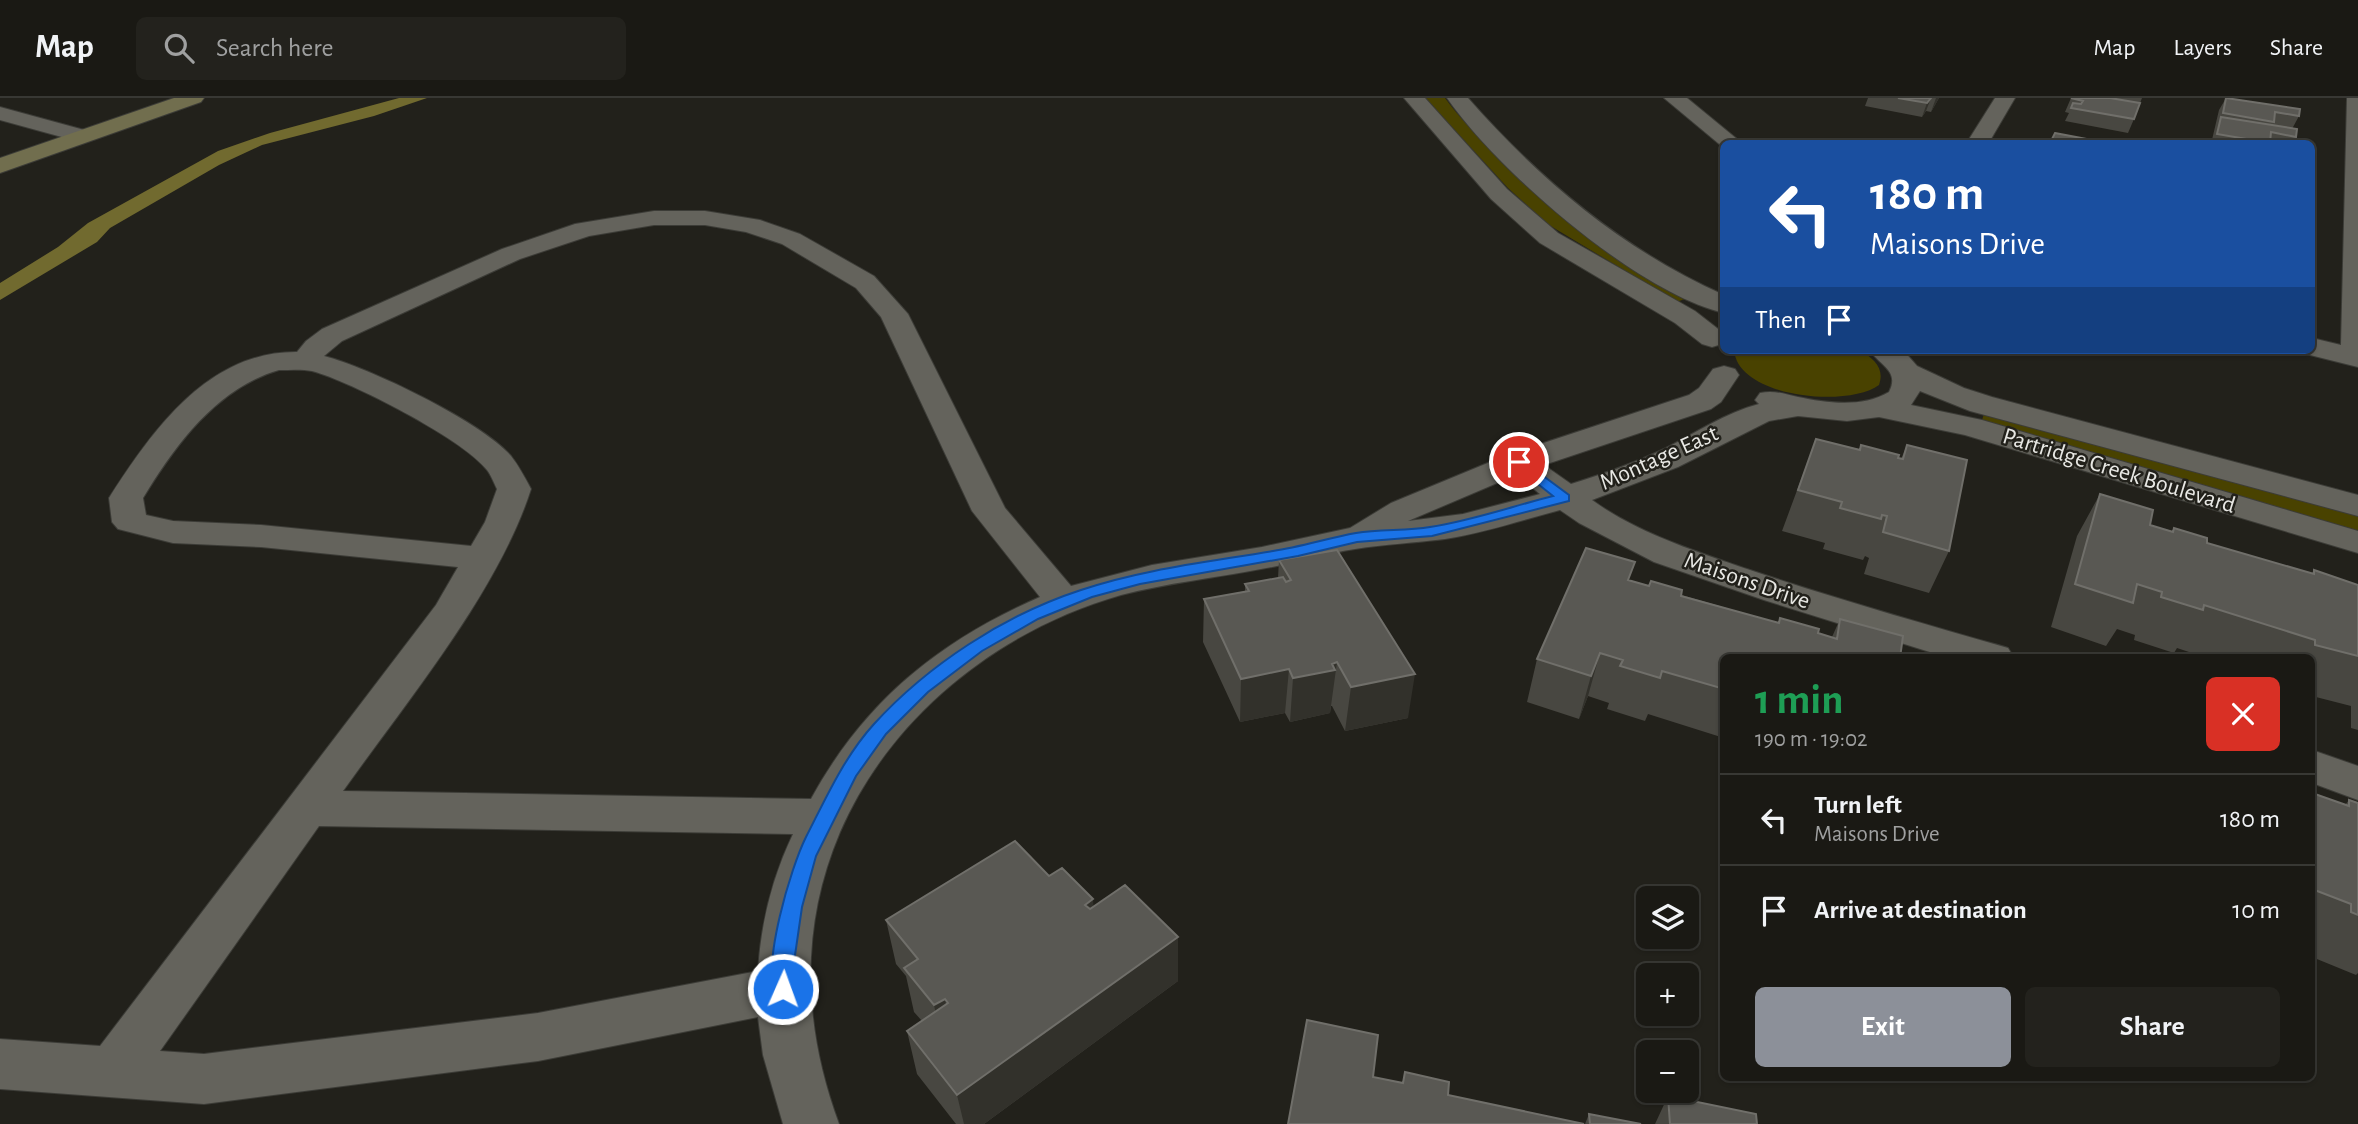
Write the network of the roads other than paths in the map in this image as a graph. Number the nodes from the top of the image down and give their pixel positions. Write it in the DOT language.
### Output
graph roads {
  1 [pos="194,98"];
  2 [pos="1414,98"];
  3 [pos="1457,98"];
  4 [pos="1674,98"];
  5 [pos="2005,98"];
  6 [pos="2357,98"];
  7 [pos="0,113"];
  8 [pos="0,127"];
  9 [pos="80,136"];
  10 [pos="1727,140"];
  11 [pos="1979,140"];
  12 [pos="58,144"];
  13 [pos="0,166"];
  14 [pos="1720,303"];
  15 [pos="1718,333"];
  16 [pos="2315,348"];
  17 [pos="1891,356"];
  18 [pos="2356,357"];
  19 [pos="306,360"];
  20 [pos="1724,375"];
  21 [pos="1796,407"];
  22 [pos="1879,408"];
  23 [pos="1519,462"];
  24 [pos="1564,498"];
  25 [pos="2358,506"];
  26 [pos="1357,538"];
  27 [pos="2358,542"];
  28 [pos="482,558"];
  29 [pos="1064,602"];
  30 [pos="1981,654"];
  31 [pos="2315,767"];
  32 [pos="2358,783"];
  33 [pos="306,808"];
  34 [pos="824,817"];
  35 [pos="783,989"];
  36 [pos="0,1064"];
  37 [pos="113,1072"];
  38 [pos="811,1124"];
  1 -- 9 [label="main road"];
  2 -- 15 [label="street"];
  3 -- 14 [label="street"];
  4 -- 10 [label="street"];
  5 -- 11 [label="street"];
  6 -- 18 [label="street"];
  7 -- 9 [label="street"];
  8 -- 12 [label="street"];
  9 -- 12 [label="main road"];
  12 -- 13 [label="main road"];
  15 -- 20 [label="street"];
  16 -- 18 [label="street"];
  17 -- 22 [label="street"];
  17 -- 25 [label="street, Partridge Creek Boulevard"];
  19 -- 28 [label="street"];
  19 -- 28 [label="street"];
  19 -- 29 [label="street"];
  20 -- 21 [label="street"];
  20 -- 23 [label="street, Montage East"];
  21 -- 22 [label="street"];
  21 -- 24 [label="street, Montage East"];
  22 -- 27 [label="street, Partridge Creek Boulevard"];
  23 -- 24 [label="street, Maisons Drive"];
  23 -- 26 [label="street, Montage East"];
  24 -- 26 [label="street, Montage East"];
  24 -- 30 [label="street, Maisons Drive"];
  26 -- 29 [label="street, Montage East"];
  28 -- 33 [label="street"];
  29 -- 34 [label="street, Montage East"];
  31 -- 32 [label="street"];
  33 -- 34 [label="street"];
  33 -- 37 [label="street"];
  34 -- 35 [label="street, Montage East"];
  35 -- 37 [label="street"];
  35 -- 38 [label="street, Montage East"];
  36 -- 37 [label="street"];
}
